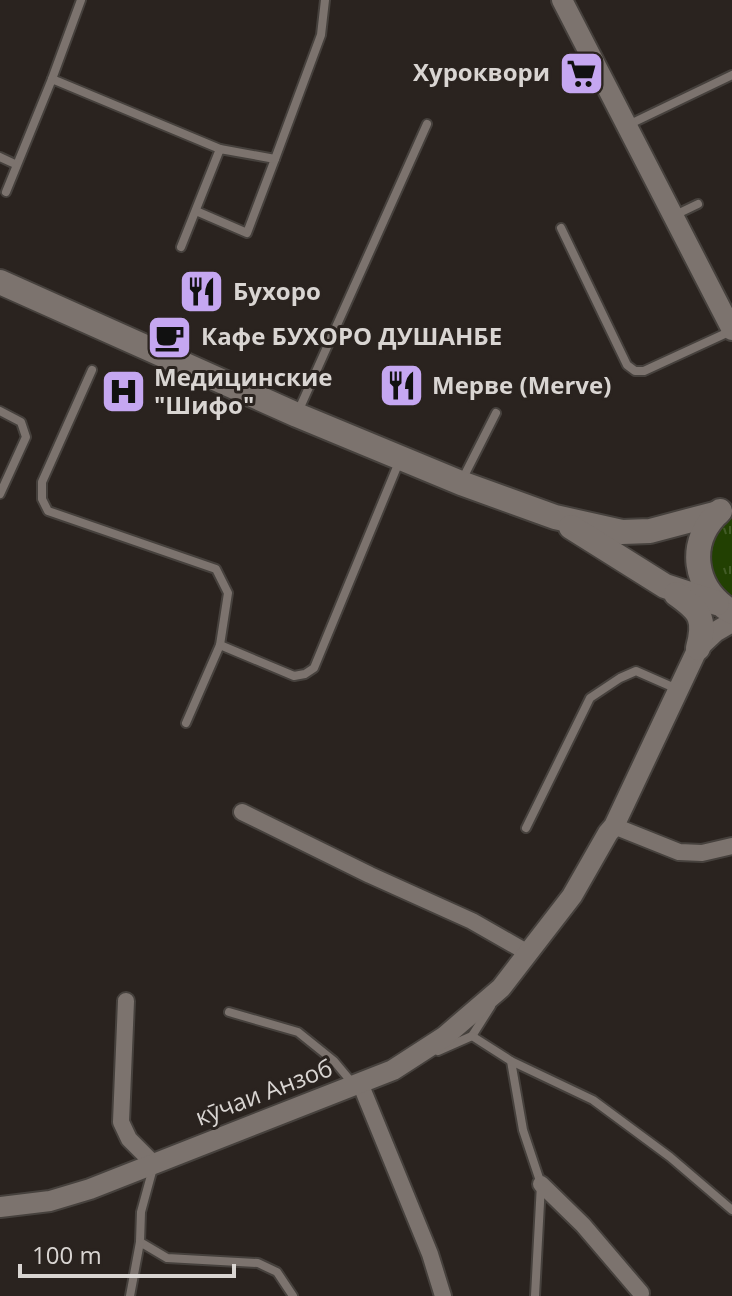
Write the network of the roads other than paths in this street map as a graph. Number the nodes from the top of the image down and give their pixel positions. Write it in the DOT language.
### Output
graph roads {
  1 [pos="81,0"];
  2 [pos="325,0"];
  3 [pos="562,0"];
  4 [pos="732,75"];
  5 [pos="52,79"];
  6 [pos="427,124"];
  7 [pos="626,126"];
  8 [pos="220,149"];
  9 [pos="0,157"];
  10 [pos="275,159"];
  11 [pos="15,164"];
  12 [pos="6,192"];
  13 [pos="698,204"];
  14 [pos="196,211"];
  15 [pos="672,216"];
  16 [pos="561,228"];
  17 [pos="181,247"];
  18 [pos="0,282"];
  19 [pos="732,330"];
  20 [pos="92,370"];
  21 [pos="0,411"];
  22 [pos="496,413"];
  23 [pos="297,415"];
  24 [pos="401,458"];
  25 [pos="461,483"];
  26 [pos="0,494"];
  27 [pos="725,509"];
  28 [pos="555,517"];
  29 [pos="665,586"];
  30 [pos="727,612"];
  31 [pos="220,645"];
  32 [pos="698,648"];
  33 [pos="678,690"];
  34 [pos="186,723"];
  35 [pos="242,812"];
  36 [pos="614,826"];
  37 [pos="526,828"];
  38 [pos="732,846"];
  39 [pos="528,953"];
  40 [pos="501,988"];
  41 [pos="126,1001"];
  42 [pos="229,1012"];
  43 [pos="472,1036"];
  44 [pos="511,1061"];
  45 [pos="393,1070"];
  46 [pos="357,1084"];
  47 [pos="154,1164"];
  48 [pos="541,1184"];
  49 [pos="0,1207"];
  50 [pos="732,1210"];
  51 [pos="140,1242"];
  52 [pos="641,1293"];
  53 [pos="130,1296"];
  54 [pos="293,1296"];
  55 [pos="443,1296"];
  56 [pos="535,1296"];
  1 -- 5 [label="lane"];
  2 -- 10 [label="lane"];
  3 -- 7 [label="street"];
  4 -- 7 [label="lane"];
  5 -- 8 [label="lane"];
  5 -- 11 [label="lane"];
  6 -- 23 [label="lane"];
  7 -- 15 [label="street"];
  8 -- 10 [label="lane"];
  8 -- 14 [label="lane"];
  9 -- 11 [label="lane"];
  10 -- 14 [label="lane"];
  11 -- 12 [label="lane"];
  13 -- 15 [label="lane"];
  14 -- 17 [label="lane"];
  15 -- 19 [label="street"];
  16 -- 19 [label="lane"];
  18 -- 23 [label="main road"];
  20 -- 31 [label="lane"];
  21 -- 26 [label="lane"];
  22 -- 25 [label="lane"];
  23 -- 24 [label="main road"];
  24 -- 25 [label="main road"];
  24 -- 31 [label="lane"];
  25 -- 28 [label="main road"];
  27 -- 28 [label="main road"];
  27 -- 30 [label="main road"];
  28 -- 29 [label="main road"];
  29 -- 30 [label="main road"];
  29 -- 32 [label="main road"];
  30 -- 32 [label="street"];
  31 -- 34 [label="lane"];
  32 -- 33 [label="street, кӯчаи Анзоб"];
  33 -- 36 [label="street, кӯчаи Анзоб"];
  33 -- 37 [label="lane"];
  35 -- 39 [label="street"];
  36 -- 38 [label="street"];
  36 -- 39 [label="street, кӯчаи Анзоб"];
  39 -- 40 [label="street, кӯчаи Анзоб"];
  40 -- 43 [label="lane"];
  40 -- 45 [label="street, кӯчаи Анзоб"];
  41 -- 47 [label="street"];
  42 -- 46 [label="lane"];
  43 -- 44 [label="lane"];
  43 -- 45 [label="lane, кӯчаи Анзоб"];
  44 -- 48 [label="lane"];
  44 -- 50 [label="lane"];
  45 -- 46 [label="street, кӯчаи Анзоб"];
  46 -- 47 [label="street, кӯчаи Анзоб"];
  46 -- 55 [label="street"];
  47 -- 49 [label="street, кӯчаи Анзоб"];
  47 -- 51 [label="lane"];
  48 -- 52 [label="street"];
  48 -- 56 [label="lane"];
  51 -- 53 [label="lane"];
  51 -- 54 [label="lane"];
}
